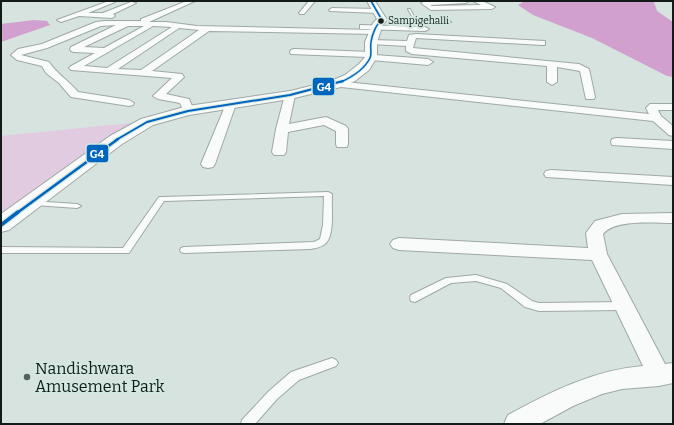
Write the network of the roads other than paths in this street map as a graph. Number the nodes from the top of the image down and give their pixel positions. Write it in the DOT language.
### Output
graph roads {
  1 [pos="192,1"];
  2 [pos="312,1"];
  3 [pos="466,1"];
  4 [pos="476,1"];
  5 [pos="112,2"];
  6 [pos="133,4"];
  7 [pos="332,10"];
  8 [pos="409,10"];
  9 [pos="302,13"];
  10 [pos="78,14"];
  11 [pos="103,16"];
  12 [pos="127,19"];
  13 [pos="62,20"];
  14 [pos="416,21"];
  15 [pos="447,22"];
  16 [pos="356,23"];
  17 [pos="139,24"];
  18 [pos="149,26"];
  19 [pos="344,26"];
  20 [pos="175,28"];
  21 [pos="206,29"];
  22 [pos="452,30"];
  23 [pos="374,32"];
  24 [pos="542,43"];
  25 [pos="412,46"];
  26 [pos="490,49"];
  27 [pos="500,50"];
  28 [pos="105,51"];
  29 [pos="294,52"];
  30 [pos="486,58"];
  31 [pos="516,61"];
  32 [pos="541,62"];
  33 [pos="435,63"];
  34 [pos="552,63"];
  35 [pos="486,68"];
  36 [pos="108,71"];
  37 [pos="143,73"];
  38 [pos="518,73"];
  39 [pos="552,82"];
  40 [pos="336,84"];
  41 [pos="290,95"];
  42 [pos="590,97"];
  43 [pos="129,103"];
  44 [pos="231,104"];
  45 [pos="673,107"];
  46 [pos="188,111"];
  47 [pos="656,118"];
  48 [pos="282,129"];
  49 [pos="673,132"];
  50 [pos="617,142"];
  51 [pos="342,144"];
  52 [pos="673,144"];
  53 [pos="279,152"];
  54 [pos="208,164"];
  55 [pos="551,174"];
  56 [pos="673,181"];
  57 [pos="32,203"];
  58 [pos="77,206"];
  59 [pos="673,218"];
  60 [pos="1,226"];
  61 [pos="399,244"];
  62 [pos="1,250"];
  63 [pos="184,250"];
  64 [pos="598,254"];
  65 [pos="415,298"];
  66 [pos="624,306"];
  67 [pos="332,362"];
  68 [pos="666,375"];
  69 [pos="247,424"];
  70 [pos="516,424"];
  1 -- 17 [label="street"];
  2 -- 9 [label="street"];
  3 -- 4 [label="street"];
  5 -- 10 [label="street"];
  6 -- 11 [label="street"];
  7 -- 23 [label="street"];
  8 -- 14 [label="lane"];
  10 -- 11 [label="street"];
  10 -- 13 [label="street"];
  11 -- 12 [label="street"];
  12 -- 17 [label="street"];
  12 -- 28 [label="street"];
  12 -- 43 [label="street"];
  14 -- 15 [label="street"];
  14 -- 23 [label="street"];
  16 -- 23 [label="street"];
  17 -- 23 [label="street"];
  18 -- 28 [label="street"];
  19 -- 23 [label="street"];
  20 -- 36 [label="street"];
  21 -- 37 [label="street"];
  22 -- 23 [label="street"];
  23 -- 25 [label="street"];
  23 -- 29 [label="street"];
  23 -- 33 [label="street"];
  23 -- 40 [label="street"];
  24 -- 25 [label="street"];
  25 -- 26 [label="street"];
  25 -- 30 [label="street"];
  27 -- 32 [label="street"];
  28 -- 36 [label="street"];
  30 -- 31 [label="street"];
  30 -- 35 [label="street"];
  31 -- 32 [label="street"];
  31 -- 38 [label="street"];
  32 -- 34 [label="street"];
  34 -- 39 [label="street"];
  34 -- 42 [label="street"];
  36 -- 37 [label="street"];
  37 -- 46 [label="street"];
  40 -- 41 [label="street"];
  40 -- 47 [label="street"];
  41 -- 44 [label="street"];
  41 -- 48 [label="street"];
  44 -- 46 [label="street"];
  44 -- 54 [label="street"];
  45 -- 47 [label="street"];
  46 -- 57 [label="street"];
  47 -- 49 [label="street"];
  48 -- 51 [label="street"];
  48 -- 53 [label="street"];
  50 -- 52 [label="street"];
  55 -- 56 [label="street"];
  57 -- 58 [label="lane"];
  57 -- 60 [label="street"];
  59 -- 64 [label="street"];
  61 -- 64 [label="street"];
  62 -- 63 [label="lane"];
  64 -- 66 [label="street"];
  65 -- 66 [label="lane"];
  66 -- 68 [label="street"];
  67 -- 69 [label="lane"];
  68 -- 70 [label="street"];
}
